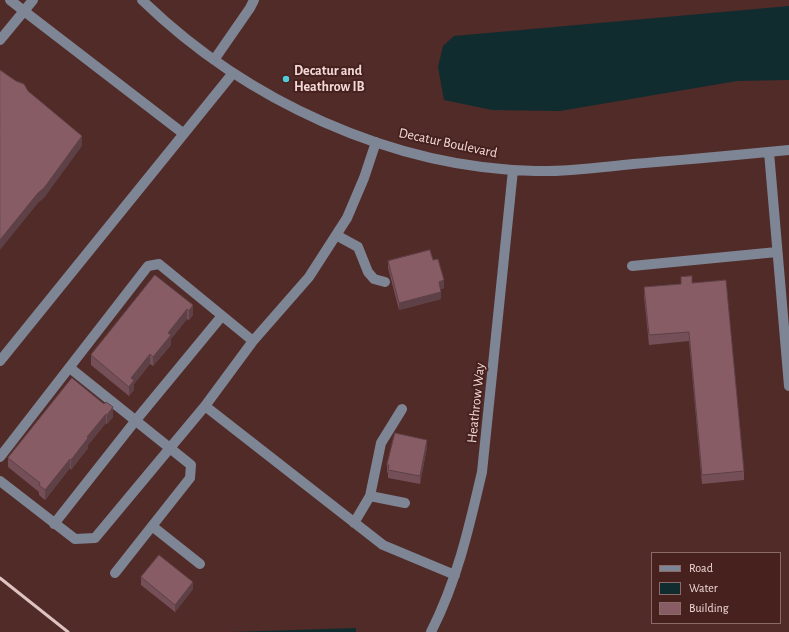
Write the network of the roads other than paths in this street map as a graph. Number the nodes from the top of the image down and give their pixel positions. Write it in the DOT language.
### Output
graph roads {
  1 [pos="10,0"];
  2 [pos="32,0"];
  3 [pos="142,0"];
  4 [pos="254,0"];
  5 [pos="24,11"];
  6 [pos="0,40"];
  7 [pos="214,60"];
  8 [pos="233,73"];
  9 [pos="184,134"];
  10 [pos="376,142"];
  11 [pos="789,150"];
  12 [pos="768,152"];
  13 [pos="513,170"];
  14 [pos="336,235"];
  15 [pos="777,252"];
  16 [pos="632,266"];
  17 [pos="385,282"];
  18 [pos="222,317"];
  19 [pos="253,341"];
  20 [pos="0,361"];
  21 [pos="70,368"];
  22 [pos="789,386"];
  23 [pos="205,406"];
  24 [pos="402,408"];
  25 [pos="136,420"];
  26 [pos="169,446"];
  27 [pos="0,457"];
  28 [pos="0,481"];
  29 [pos="370,496"];
  30 [pos="405,503"];
  31 [pos="54,524"];
  32 [pos="354,524"];
  33 [pos="152,526"];
  34 [pos="200,564"];
  35 [pos="114,573"];
  36 [pos="455,575"];
  37 [pos="431,632"];
  1 -- 5 [label="street"];
  2 -- 5 [label="street"];
  3 -- 7 [label="street, Decatur Boulevard"];
  4 -- 7 [label="street"];
  5 -- 6 [label="street"];
  5 -- 9 [label="street"];
  7 -- 8 [label="street, Decatur Boulevard"];
  8 -- 9 [label="street"];
  8 -- 10 [label="street, Decatur Boulevard"];
  9 -- 20 [label="street"];
  10 -- 13 [label="street, Decatur Boulevard"];
  10 -- 14 [label="street"];
  11 -- 12 [label="street, Decatur Boulevard"];
  12 -- 13 [label="street, Decatur Boulevard"];
  12 -- 15 [label="street"];
  13 -- 36 [label="street, Heathrow Way"];
  14 -- 17 [label="street"];
  14 -- 19 [label="street"];
  15 -- 16 [label="street"];
  15 -- 22 [label="street"];
  18 -- 19 [label="street"];
  18 -- 21 [label="street"];
  18 -- 25 [label="street"];
  19 -- 23 [label="street"];
  21 -- 25 [label="street"];
  21 -- 27 [label="street"];
  23 -- 26 [label="street"];
  23 -- 32 [label="street"];
  24 -- 29 [label="street"];
  25 -- 26 [label="street"];
  25 -- 31 [label="street"];
  26 -- 31 [label="street"];
  26 -- 33 [label="street"];
  28 -- 31 [label="street"];
  29 -- 30 [label="street"];
  29 -- 32 [label="street"];
  32 -- 36 [label="street"];
  33 -- 34 [label="street"];
  33 -- 35 [label="street"];
  36 -- 37 [label="street, Heathrow Way"];
}
